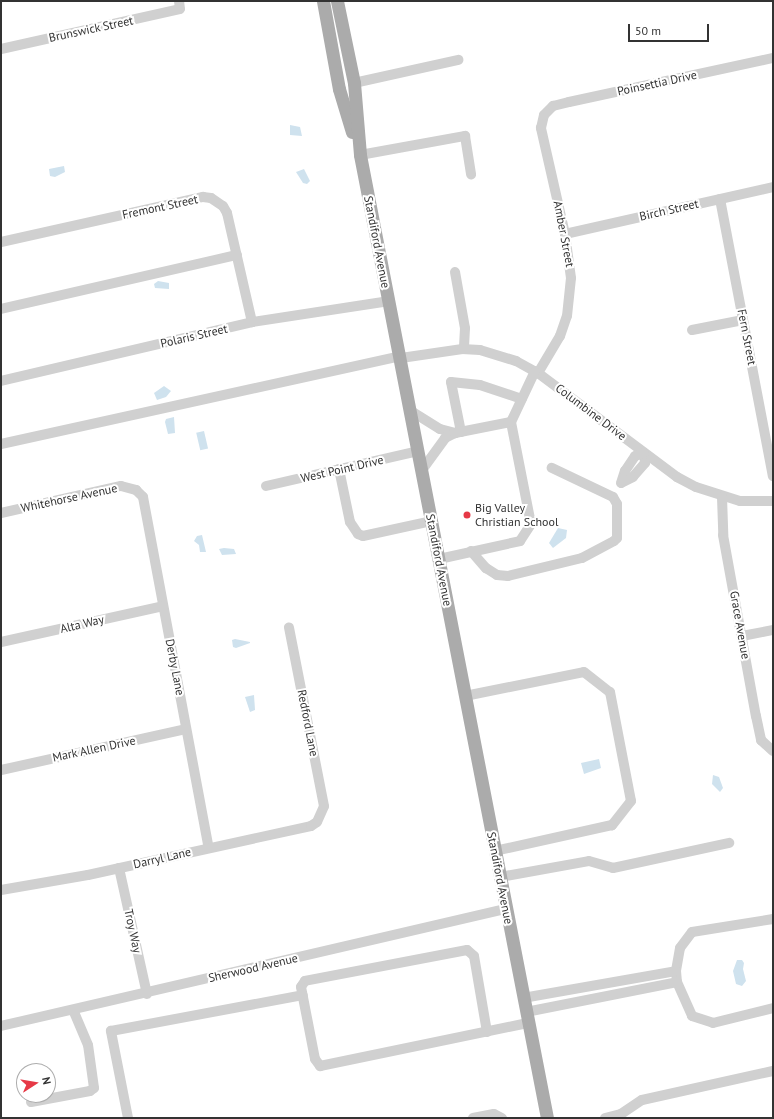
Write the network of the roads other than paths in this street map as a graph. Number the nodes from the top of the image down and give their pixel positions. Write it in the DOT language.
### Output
graph roads {
  1 [pos="323,1"];
  2 [pos="338,1"];
  3 [pos="180,5"];
  4 [pos="1,49"];
  5 [pos="773,58"];
  6 [pos="458,60"];
  7 [pos="354,83"];
  8 [pos="544,115"];
  9 [pos="360,155"];
  10 [pos="471,174"];
  11 [pos="773,187"];
  12 [pos="720,199"];
  13 [pos="565,234"];
  14 [pos="1,242"];
  15 [pos="237,255"];
  16 [pos="455,272"];
  17 [pos="389,301"];
  18 [pos="1,309"];
  19 [pos="743,320"];
  20 [pos="252,322"];
  21 [pos="692,330"];
  22 [pos="464,349"];
  23 [pos="400,357"];
  24 [pos="537,372"];
  25 [pos="1,381"];
  26 [pos="522,400"];
  27 [pos="411,412"];
  28 [pos="511,422"];
  29 [pos="458,432"];
  30 [pos="1,444"];
  31 [pos="419,451"];
  32 [pos="644,452"];
  33 [pos="552,468"];
  34 [pos="339,470"];
  35 [pos="422,470"];
  36 [pos="773,476"];
  37 [pos="266,486"];
  38 [pos="136,490"];
  39 [pos="613,497"];
  40 [pos="722,497"];
  41 [pos="773,502"];
  42 [pos="1,513"];
  43 [pos="432,521"];
  44 [pos="471,551"];
  45 [pos="439,560"];
  46 [pos="163,606"];
  47 [pos="289,627"];
  48 [pos="773,630"];
  49 [pos="742,636"];
  50 [pos="1,642"];
  51 [pos="465,696"];
  52 [pos="186,729"];
  53 [pos="771,750"];
  54 [pos="1,770"];
  55 [pos="320,818"];
  56 [pos="729,843"];
  57 [pos="209,848"];
  58 [pos="494,851"];
  59 [pos="119,868"];
  60 [pos="500,877"];
  61 [pos="1,890"];
  62 [pos="505,909"];
  63 [pos="773,918"];
  64 [pos="676,971"];
  65 [pos="677,982"];
  66 [pos="146,994"];
  67 [pos="303,995"];
  68 [pos="523,998"];
  69 [pos="773,1008"];
  70 [pos="73,1010"];
  71 [pos="527,1018"];
  72 [pos="1,1026"];
  73 [pos="487,1032"];
  74 [pos="773,1071"];
  75 [pos="56,1097"];
  76 [pos="128,1118"];
  77 [pos="473,1118"];
  78 [pos="502,1118"];
  79 [pos="547,1118"];
  80 [pos="605,1118"];
  1 -- 9 [label="main road"];
  2 -- 7 [label="main road, Standiford Avenue"];
  3 -- 4 [label="street, Brunswick Street"];
  5 -- 8 [label="street, Poinsettia Drive"];
  6 -- 7 [label="street"];
  7 -- 9 [label="main road, Standiford Avenue"];
  8 -- 13 [label="street, Amber Street"];
  9 -- 10 [label="street"];
  9 -- 17 [label="main road, Standiford Avenue"];
  11 -- 12 [label="street, Birch Street"];
  12 -- 13 [label="street, Birch Street"];
  12 -- 19 [label="street, Fern Street"];
  13 -- 24 [label="street, Amber Street"];
  14 -- 15 [label="street, Fremont Street"];
  15 -- 18 [label="street"];
  15 -- 20 [label="street, Fremont Street"];
  16 -- 22 [label="street"];
  17 -- 20 [label="street, Polaris Street"];
  17 -- 23 [label="main road, Standiford Avenue"];
  19 -- 21 [label="street"];
  19 -- 36 [label="street, Fern Street"];
  20 -- 25 [label="street, Polaris Street"];
  22 -- 23 [label="street, Columbine Drive"];
  22 -- 24 [label="street, Columbine Drive"];
  23 -- 27 [label="main road, Standiford Avenue"];
  23 -- 30 [label="street, Columbine Drive"];
  24 -- 26 [label="street, Amber Street"];
  24 -- 32 [label="street, Columbine Drive"];
  26 -- 28 [label="street, Amber Street"];
  26 -- 29 [label="street"];
  27 -- 29 [label="street"];
  27 -- 31 [label="main road, Standiford Avenue"];
  28 -- 29 [label="street"];
  28 -- 44 [label="street"];
  29 -- 35 [label="street"];
  31 -- 34 [label="street, West Point Drive"];
  31 -- 35 [label="main road, Standiford Avenue"];
  32 -- 39 [label="street"];
  32 -- 40 [label="street, Columbine Drive"];
  33 -- 39 [label="street"];
  34 -- 37 [label="street, West Point Drive"];
  34 -- 43 [label="street"];
  35 -- 43 [label="main road, Standiford Avenue"];
  38 -- 42 [label="street, Whitehorse Avenue"];
  38 -- 46 [label="street, Derby Lane"];
  39 -- 44 [label="street"];
  40 -- 41 [label="street, Columbine Drive"];
  40 -- 49 [label="street, Grace Avenue"];
  43 -- 45 [label="main road, Standiford Avenue"];
  44 -- 45 [label="street"];
  45 -- 51 [label="main road, Standiford Avenue"];
  46 -- 50 [label="street, Alta Way"];
  46 -- 52 [label="street, Derby Lane"];
  47 -- 55 [label="street, Redford Lane"];
  48 -- 49 [label="street"];
  49 -- 53 [label="street, Grace Avenue"];
  51 -- 58 [label="main road, Standiford Avenue"];
  51 -- 58 [label="street"];
  52 -- 54 [label="street, Mark Allen Drive"];
  52 -- 57 [label="street, Derby Lane"];
  55 -- 57 [label="street, Darryl Lane"];
  56 -- 60 [label="street"];
  57 -- 59 [label="street, Darryl Lane"];
  58 -- 60 [label="main road, Standiford Avenue"];
  59 -- 61 [label="street, Darryl Lane"];
  59 -- 66 [label="street, Troy Way"];
  60 -- 62 [label="main road, Standiford Avenue"];
  62 -- 66 [label="street, Sherwood Avenue"];
  62 -- 68 [label="main road, Standiford Avenue"];
  63 -- 64 [label="street"];
  64 -- 65 [label="street"];
  64 -- 68 [label="street"];
  65 -- 69 [label="street"];
  65 -- 71 [label="street"];
  66 -- 70 [label="street, Sherwood Avenue"];
  67 -- 73 [label="street"];
  67 -- 73 [label="street"];
  67 -- 76 [label="street"];
  68 -- 71 [label="main road, Standiford Avenue"];
  70 -- 72 [label="street, Sherwood Avenue"];
  70 -- 75 [label="street"];
  71 -- 73 [label="street"];
  71 -- 79 [label="main road, Standiford Avenue"];
  74 -- 80 [label="street"];
  77 -- 78 [label="street"];
}
